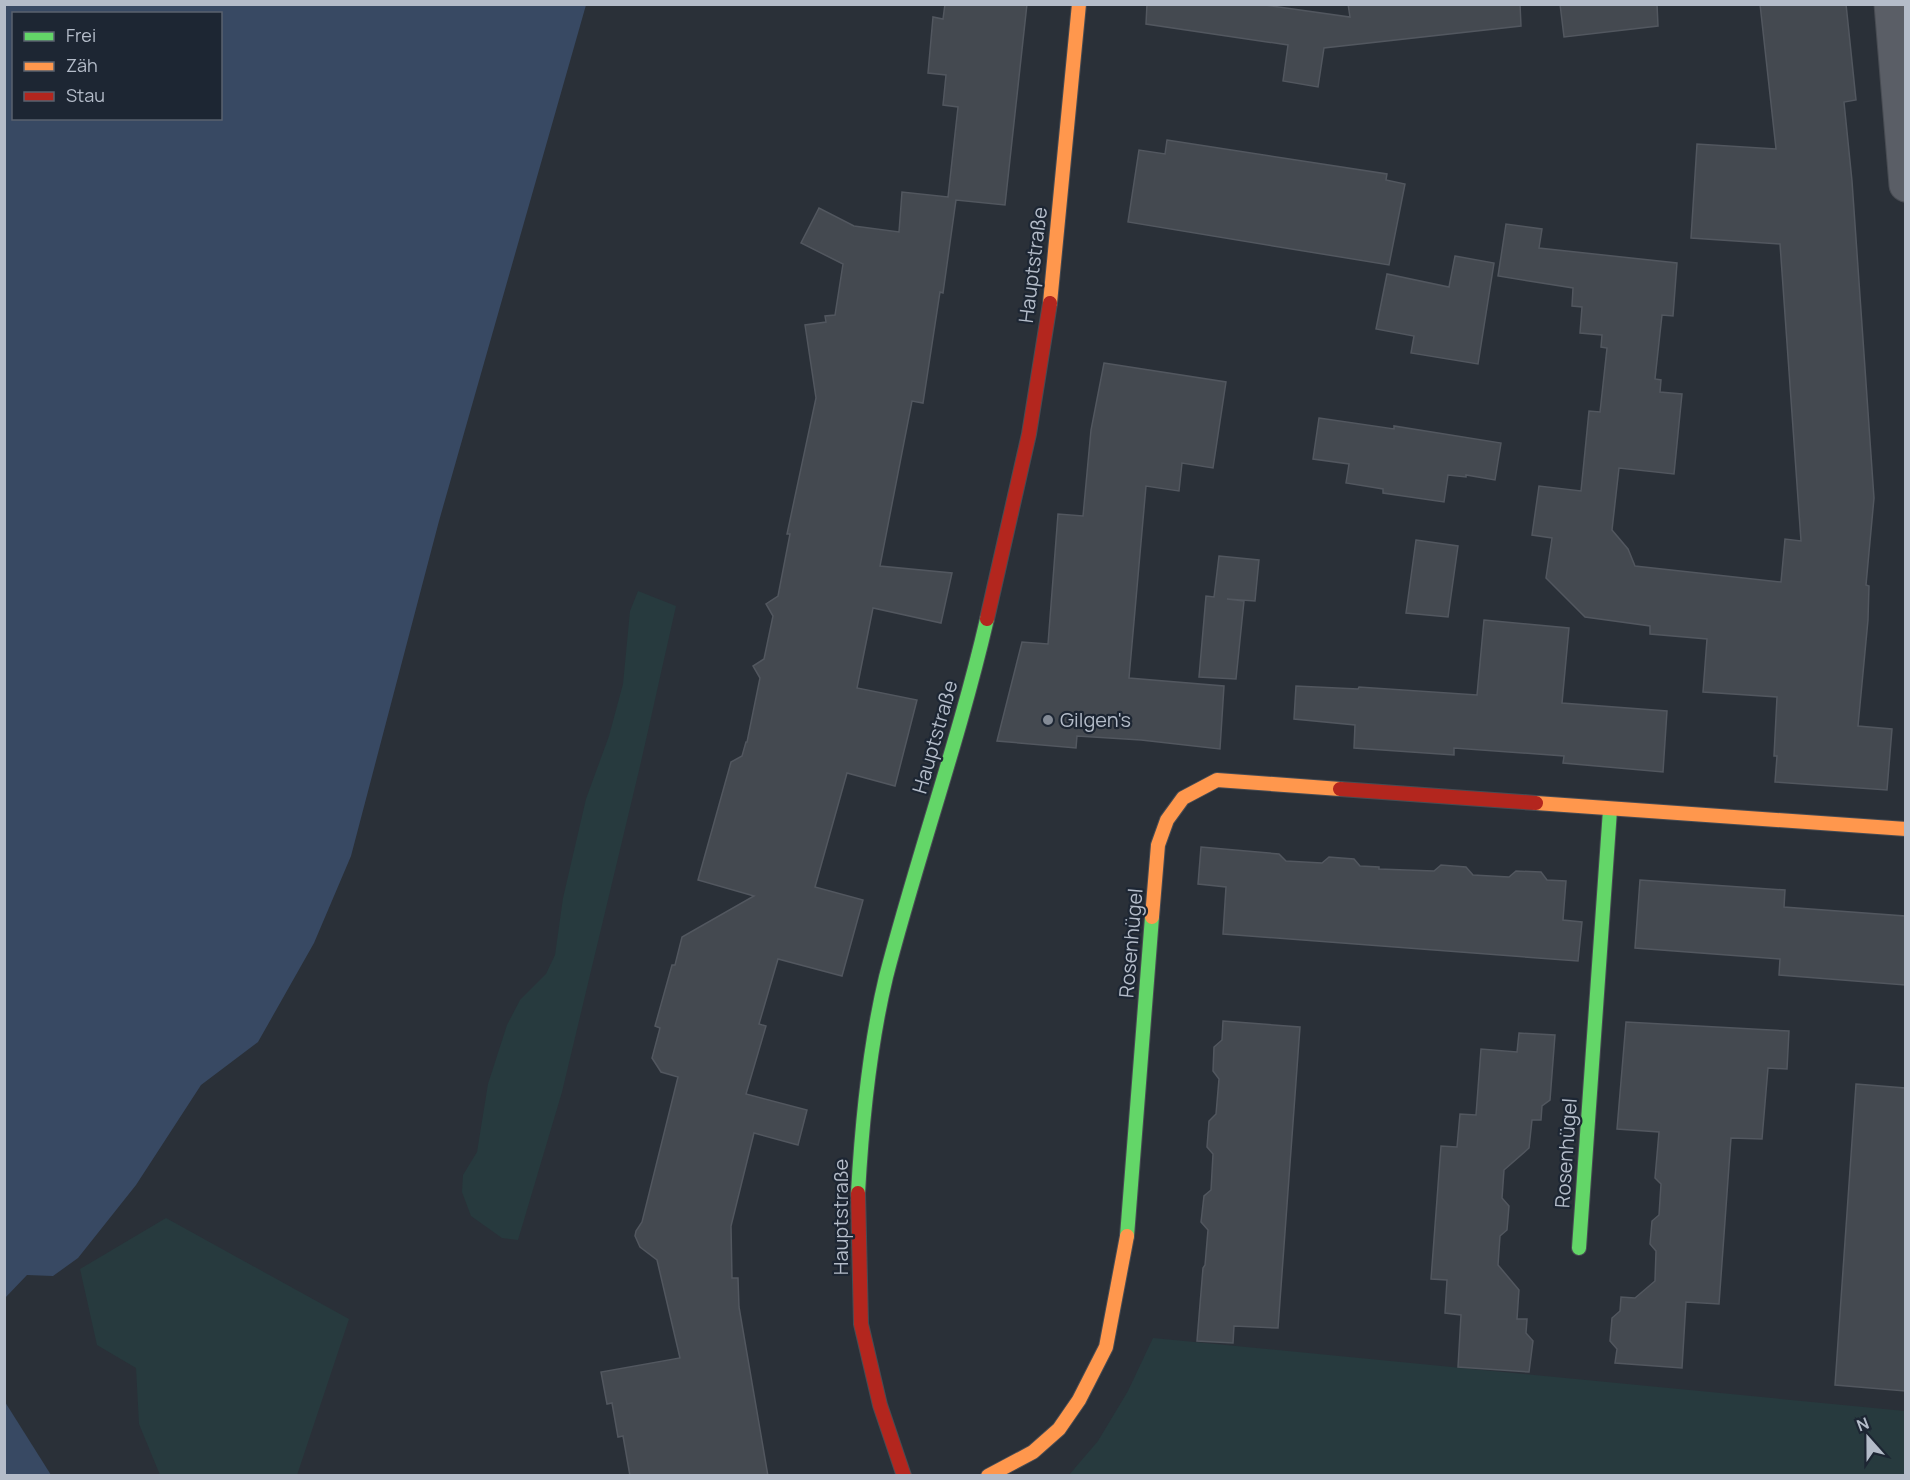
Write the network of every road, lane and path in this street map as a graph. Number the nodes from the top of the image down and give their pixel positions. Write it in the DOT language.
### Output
graph roads {
  1 [pos="1079,4"];
  2 [pos="1891,4"];
  3 [pos="1905,185"];
  4 [pos="1610,810"];
  5 [pos="1905,830"];
  6 [pos="1579,1248"];
  7 [pos="904,1476"];
  8 [pos="988,1476"];
  1 -- 7 [label="street, Hauptstraße"];
  2 -- 3 [label="street"];
  4 -- 5 [label="street, Rosenhügel"];
  4 -- 6 [label="street, Rosenhügel"];
  4 -- 8 [label="street, Rosenhügel"];
}
